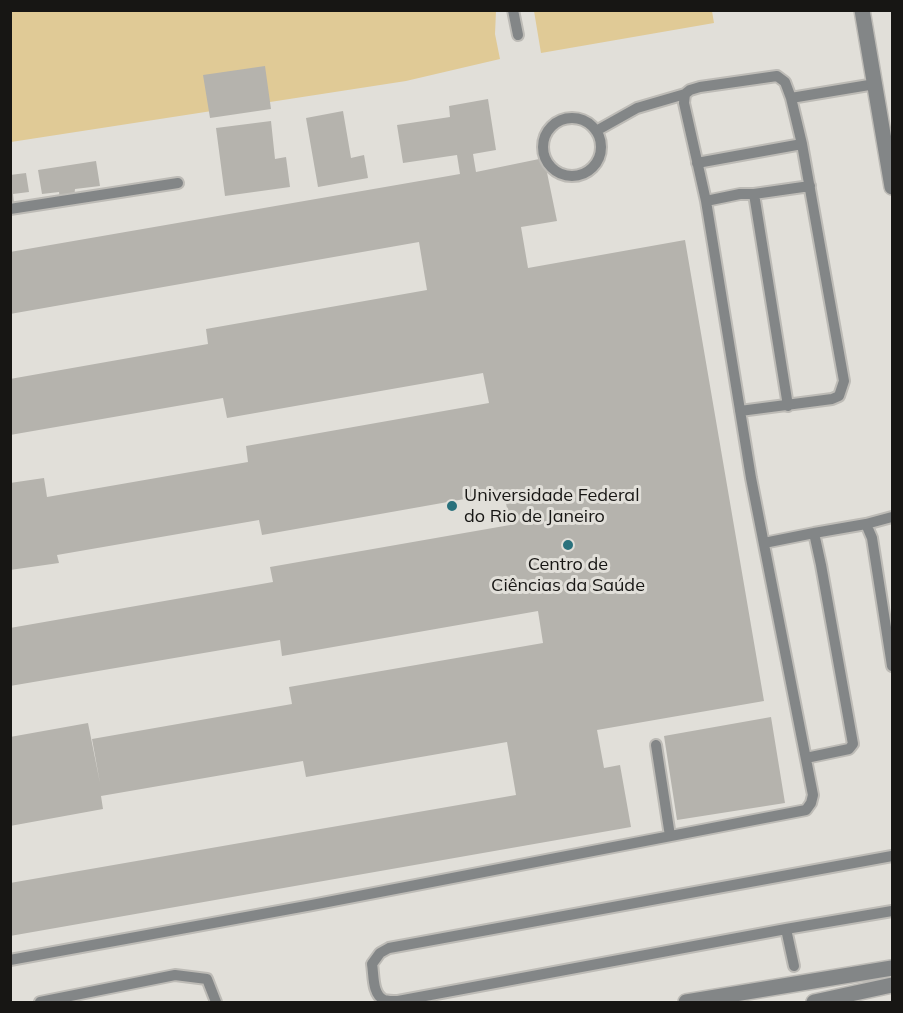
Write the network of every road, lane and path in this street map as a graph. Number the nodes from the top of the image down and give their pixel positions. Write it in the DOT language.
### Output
graph roads {
  1 [pos="513,10"];
  2 [pos="862,10"];
  3 [pos="518,35"];
  4 [pos="875,84"];
  5 [pos="685,94"];
  6 [pos="791,98"];
  7 [pos="596,131"];
  8 [pos="802,144"];
  9 [pos="697,163"];
  10 [pos="178,183"];
  11 [pos="810,186"];
  12 [pos="892,187"];
  13 [pos="754,194"];
  14 [pos="706,201"];
  15 [pos="10,209"];
  16 [pos="788,406"];
  17 [pos="740,411"];
  18 [pos="892,517"];
  19 [pos="866,524"];
  20 [pos="814,533"];
  21 [pos="764,543"];
  22 [pos="892,666"];
  23 [pos="656,745"];
  24 [pos="806,758"];
  25 [pos="670,836"];
  26 [pos="892,856"];
  27 [pos="892,911"];
  28 [pos="786,929"];
  29 [pos="10,960"];
  30 [pos="794,966"];
  31 [pos="892,968"];
  32 [pos="892,985"];
  33 [pos="40,1002"];
  34 [pos="216,1002"];
  35 [pos="686,1002"];
  36 [pos="814,1002"];
  1 -- 3 [label="lane"];
  2 -- 4 [label="street"];
  4 -- 6 [label="lane"];
  4 -- 12 [label="street"];
  5 -- 6 [label="lane"];
  5 -- 7 [label="lane"];
  5 -- 9 [label="lane"];
  6 -- 8 [label="lane"];
  7 -- 7 [label="lane"];
  8 -- 9 [label="lane"];
  8 -- 11 [label="lane"];
  9 -- 14 [label="lane"];
  10 -- 15 [label="lane"];
  11 -- 13 [label="lane"];
  11 -- 16 [label="lane"];
  13 -- 14 [label="lane"];
  13 -- 16 [label="lane"];
  14 -- 17 [label="lane"];
  16 -- 17 [label="lane"];
  17 -- 21 [label="lane"];
  18 -- 19 [label="lane"];
  19 -- 20 [label="lane"];
  19 -- 22 [label="lane"];
  20 -- 21 [label="lane"];
  20 -- 24 [label="lane"];
  21 -- 24 [label="lane"];
  23 -- 25 [label="lane"];
  24 -- 25 [label="lane"];
  25 -- 29 [label="lane"];
  26 -- 28 [label="lane"];
  27 -- 28 [label="lane"];
  28 -- 30 [label="lane"];
  31 -- 35 [label="street"];
  32 -- 36 [label="street"];
  33 -- 34 [label="lane"];
}
